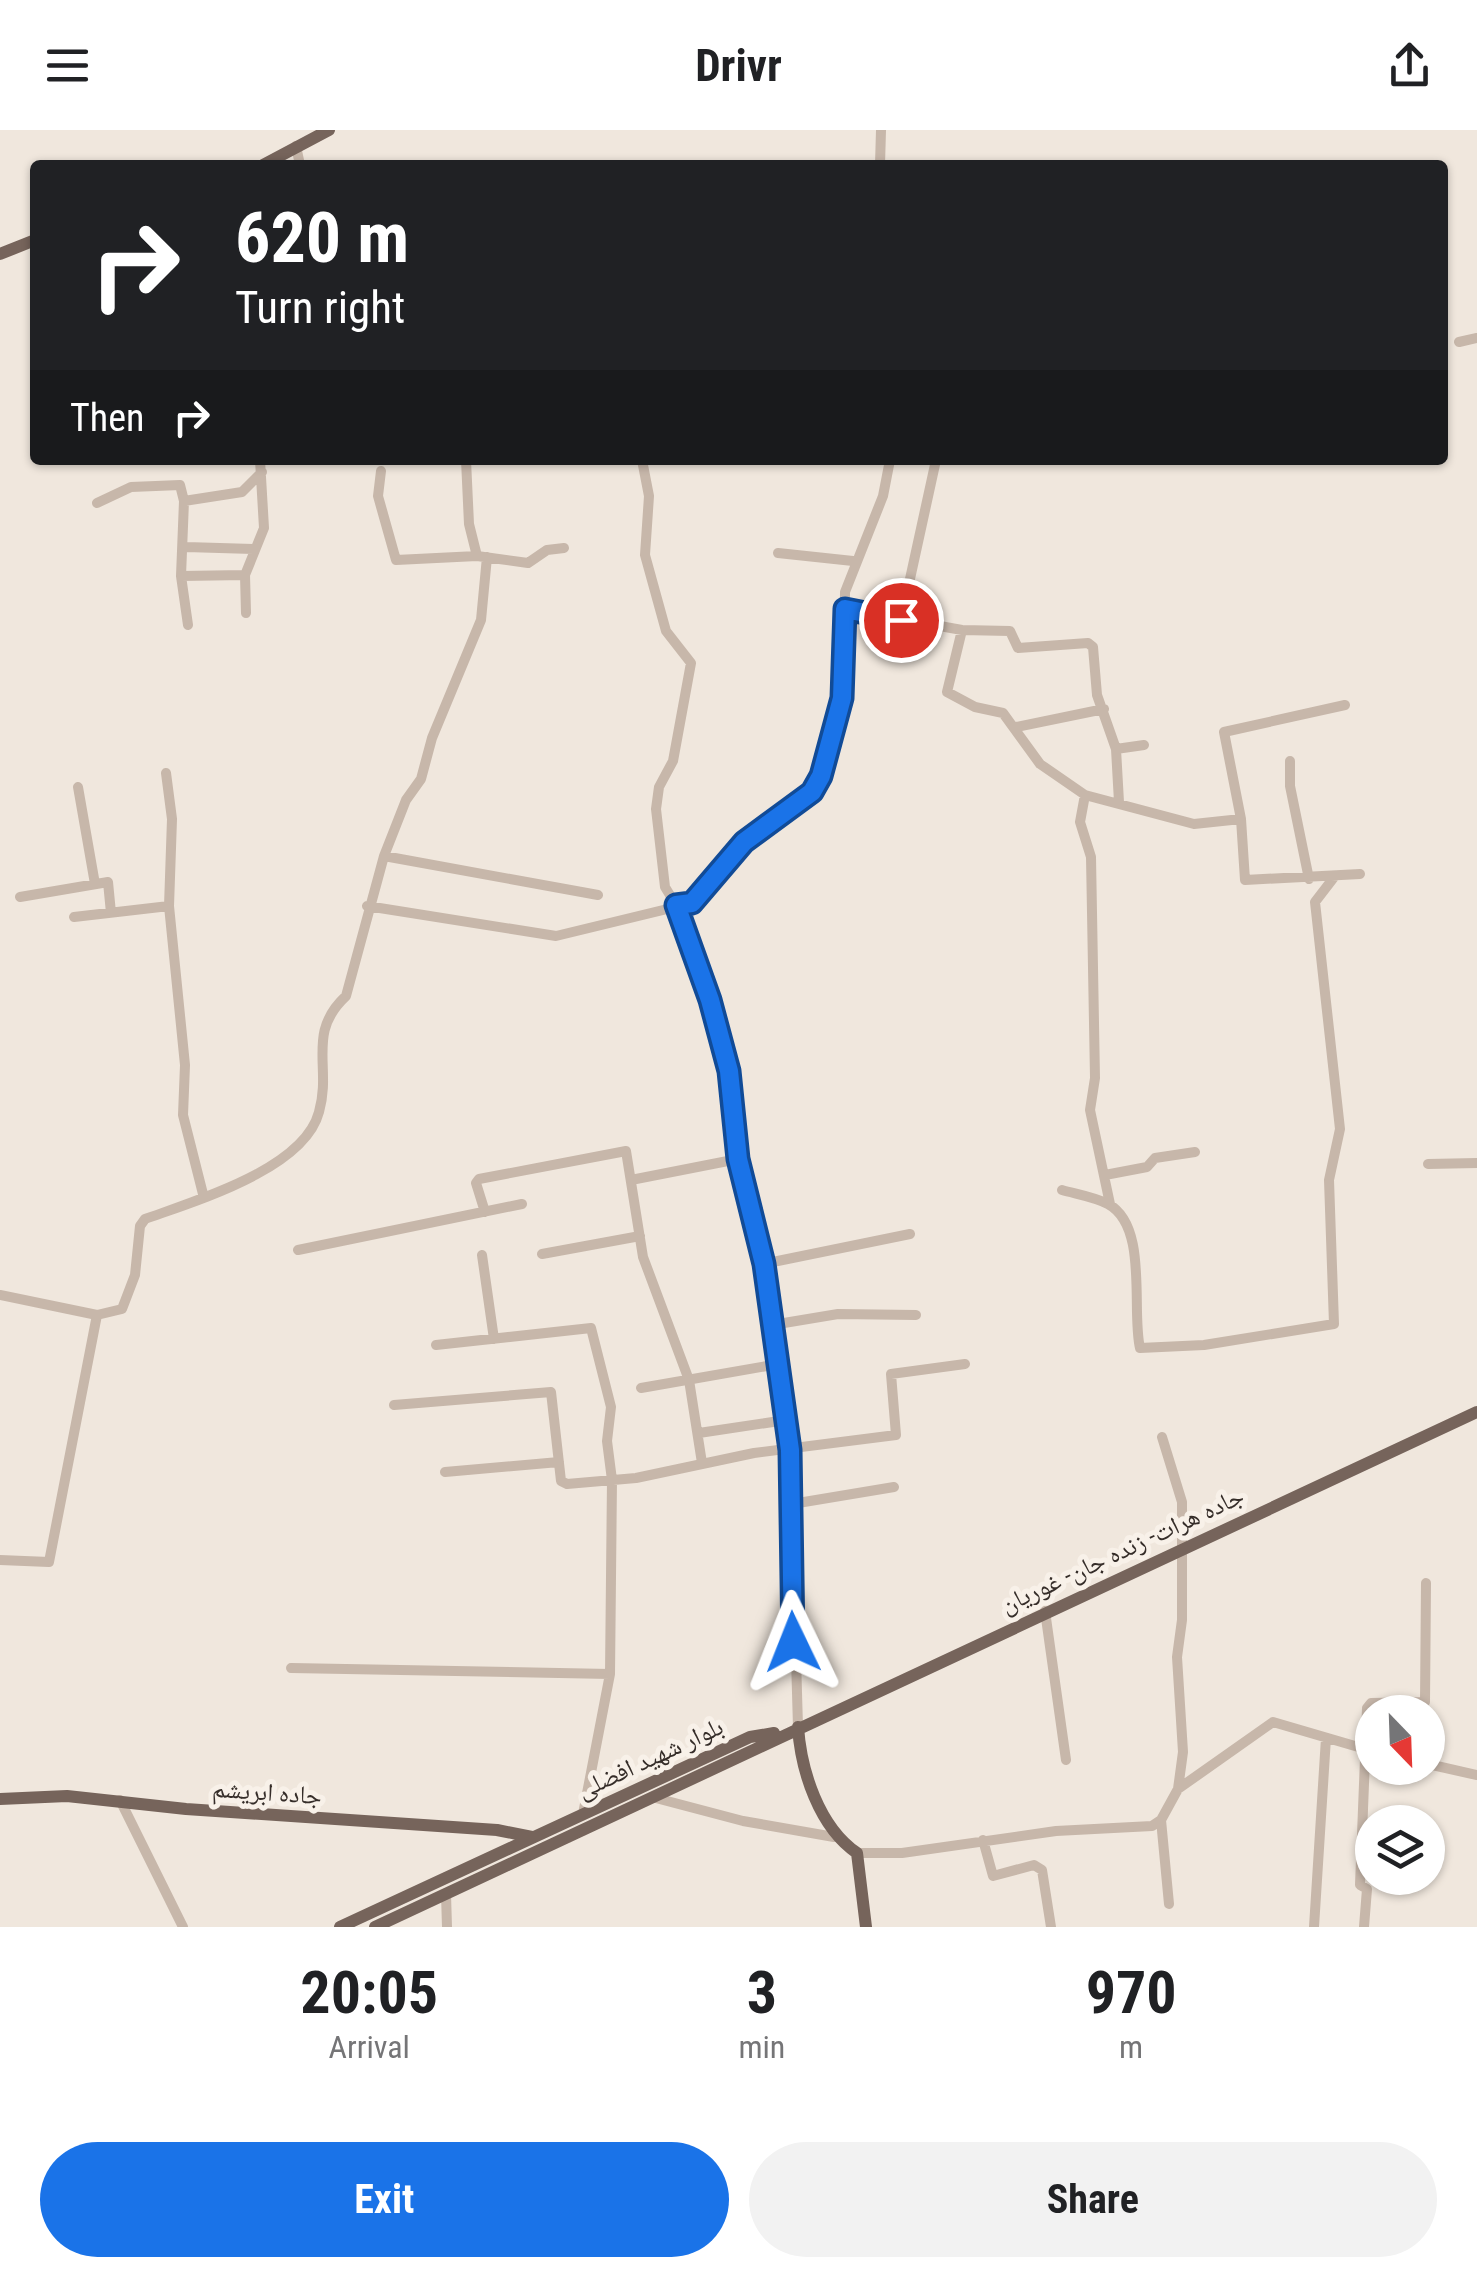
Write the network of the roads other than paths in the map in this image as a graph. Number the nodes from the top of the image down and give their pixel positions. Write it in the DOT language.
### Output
graph roads {
  1 [pos="329,130"];
  2 [pos="881,130"];
  3 [pos="296,146"];
  4 [pos="272,160"];
  5 [pos="299,160"];
  6 [pos="880,160"];
  7 [pos="30,242"];
  8 [pos="0,254"];
  9 [pos="1477,338"];
  10 [pos="1458,342"];
  11 [pos="466,465"];
  12 [pos="643,465"];
  13 [pos="889,465"];
  14 [pos="935,465"];
  15 [pos="261,466"];
  16 [pos="381,471"];
  17 [pos="184,501"];
  18 [pos="97,502"];
  19 [pos="186,547"];
  20 [pos="564,548"];
  21 [pos="253,549"];
  22 [pos="778,552"];
  23 [pos="482,557"];
  24 [pos="854,561"];
  25 [pos="245,575"];
  26 [pos="182,576"];
  27 [pos="845,609"];
  28 [pos="246,613"];
  29 [pos="901,620"];
  30 [pos="188,624"];
  31 [pos="962,630"];
  32 [pos="1345,705"];
  33 [pos="1104,709"];
  34 [pos="1016,727"];
  35 [pos="1144,745"];
  36 [pos="1116,749"];
  37 [pos="1290,760"];
  38 [pos="166,773"];
  39 [pos="78,788"];
  40 [pos="1085,795"];
  41 [pos="1119,802"];
  42 [pos="1241,819"];
  43 [pos="384,856"];
  44 [pos="1360,874"];
  45 [pos="1335,876"];
  46 [pos="1309,879"];
  47 [pos="96,884"];
  48 [pos="598,895"];
  49 [pos="20,896"];
  50 [pos="676,905"];
  51 [pos="169,906"];
  52 [pos="368,906"];
  53 [pos="111,913"];
  54 [pos="74,917"];
  55 [pos="1195,1152"];
  56 [pos="738,1159"];
  57 [pos="1477,1162"];
  58 [pos="1428,1164"];
  59 [pos="1105,1176"];
  60 [pos="630,1180"];
  61 [pos="1062,1190"];
  62 [pos="204,1198"];
  63 [pos="522,1204"];
  64 [pos="1110,1204"];
  65 [pos="485,1212"];
  66 [pos="910,1234"];
  67 [pos="640,1236"];
  68 [pos="298,1250"];
  69 [pos="542,1254"];
  70 [pos="482,1255"];
  71 [pos="764,1264"];
  72 [pos="0,1295"];
  73 [pos="97,1315"];
  74 [pos="916,1315"];
  75 [pos="772,1325"];
  76 [pos="494,1339"];
  77 [pos="436,1345"];
  78 [pos="778,1364"];
  79 [pos="965,1364"];
  80 [pos="689,1380"];
  81 [pos="641,1388"];
  82 [pos="394,1405"];
  83 [pos="1477,1412"];
  84 [pos="786,1420"];
  85 [pos="699,1433"];
  86 [pos="1162,1437"];
  87 [pos="790,1450"];
  88 [pos="559,1462"];
  89 [pos="702,1463"];
  90 [pos="445,1472"];
  91 [pos="612,1480"];
  92 [pos="894,1487"];
  93 [pos="792,1504"];
  94 [pos="1180,1548"];
  95 [pos="0,1560"];
  96 [pos="1426,1583"];
  97 [pos="1045,1611"];
  98 [pos="292,1668"];
  99 [pos="610,1674"];
  100 [pos="1426,1695"];
  101 [pos="792,1729"];
  102 [pos="1326,1738"];
  103 [pos="1355,1746"];
  104 [pos="1066,1760"];
  105 [pos="1445,1768"];
  106 [pos="1477,1775"];
  107 [pos="1366,1785"];
  108 [pos="1178,1789"];
  109 [pos="0,1790"];
  110 [pos="652,1797"];
  111 [pos="0,1799"];
  112 [pos="120,1800"];
  113 [pos="583,1814"];
  114 [pos="1161,1820"];
  115 [pos="532,1837"];
  116 [pos="834,1837"];
  117 [pos="983,1840"];
  118 [pos="856,1853"];
  119 [pos="446,1894"];
  120 [pos="1168,1904"];
  121 [pos="183,1927"];
  122 [pos="340,1927"];
  123 [pos="375,1927"];
  124 [pos="448,1927"];
  125 [pos="866,1927"];
  126 [pos="1051,1927"];
  127 [pos="1314,1927"];
  128 [pos="1364,1927"];
  1 -- 3 [label="main road"];
  2 -- 6 [label="street"];
  3 -- 4 [label="main road"];
  3 -- 5 [label="street"];
  7 -- 8 [label="main road"];
  9 -- 10 [label="street"];
  11 -- 23 [label="street"];
  12 -- 50 [label="street"];
  13 -- 24 [label="street"];
  14 -- 29 [label="street"];
  15 -- 17 [label="street"];
  15 -- 21 [label="street"];
  16 -- 23 [label="street"];
  17 -- 18 [label="street"];
  17 -- 19 [label="street"];
  19 -- 21 [label="street"];
  19 -- 26 [label="street"];
  20 -- 23 [label="street"];
  21 -- 25 [label="street"];
  22 -- 24 [label="street"];
  23 -- 43 [label="street"];
  24 -- 27 [label="street"];
  25 -- 26 [label="street"];
  25 -- 28 [label="street"];
  26 -- 30 [label="street"];
  27 -- 29 [label="street"];
  27 -- 50 [label="street"];
  29 -- 31 [label="street"];
  31 -- 33 [label="street"];
  31 -- 34 [label="street"];
  32 -- 42 [label="street"];
  33 -- 34 [label="street"];
  33 -- 36 [label="street"];
  34 -- 40 [label="street"];
  35 -- 36 [label="street"];
  36 -- 41 [label="street"];
  37 -- 46 [label="street"];
  38 -- 51 [label="street"];
  39 -- 47 [label="street"];
  40 -- 41 [label="street"];
  40 -- 59 [label="street"];
  41 -- 42 [label="street"];
  42 -- 46 [label="street"];
  43 -- 48 [label="street"];
  43 -- 52 [label="street"];
  44 -- 45 [label="street"];
  45 -- 46 [label="street"];
  45 -- 64 [label="street"];
  47 -- 49 [label="street"];
  47 -- 53 [label="street"];
  50 -- 52 [label="street"];
  50 -- 56 [label="street"];
  51 -- 53 [label="street"];
  51 -- 62 [label="street"];
  52 -- 62 [label="street"];
  53 -- 54 [label="street"];
  55 -- 59 [label="street"];
  56 -- 60 [label="street"];
  56 -- 71 [label="street"];
  57 -- 58 [label="street"];
  59 -- 64 [label="street"];
  60 -- 65 [label="street"];
  60 -- 67 [label="street"];
  61 -- 64 [label="street"];
  62 -- 73 [label="street"];
  63 -- 65 [label="street"];
  65 -- 68 [label="street"];
  66 -- 71 [label="street"];
  67 -- 69 [label="street"];
  67 -- 80 [label="street"];
  70 -- 76 [label="street"];
  71 -- 75 [label="street"];
  72 -- 73 [label="street"];
  73 -- 95 [label="street"];
  74 -- 75 [label="street"];
  75 -- 78 [label="street"];
  76 -- 77 [label="street"];
  76 -- 91 [label="street"];
  78 -- 80 [label="street"];
  78 -- 84 [label="street"];
  79 -- 87 [label="street"];
  80 -- 81 [label="street"];
  80 -- 85 [label="street"];
  82 -- 88 [label="street"];
  83 -- 94 [label="main road, جاده هرات- زنده جان- غوریان"];
  84 -- 85 [label="street"];
  84 -- 87 [label="street"];
  85 -- 89 [label="street"];
  86 -- 94 [label="street"];
  87 -- 89 [label="street"];
  87 -- 93 [label="street"];
  88 -- 90 [label="street"];
  88 -- 91 [label="street"];
  89 -- 91 [label="street"];
  91 -- 99 [label="street"];
  92 -- 93 [label="street"];
  93 -- 101 [label="street"];
  94 -- 97 [label="main road, جاده هرات- زنده جان- غوریان"];
  94 -- 108 [label="street"];
  96 -- 100 [label="street"];
  97 -- 101 [label="main road, جاده هرات- زنده جان- غوریان"];
  97 -- 104 [label="street"];
  98 -- 99 [label="street"];
  99 -- 113 [label="street"];
  101 -- 110 [label="main road, بلوار شهید افضلی"];
  101 -- 113 [label="main road, بلوار شهید افضلی"];
  101 -- 116 [label="main road"];
  102 -- 103 [label="street"];
  102 -- 108 [label="street"];
  102 -- 127 [label="street"];
  105 -- 106 [label="street"];
  107 -- 128 [label="street"];
  108 -- 114 [label="street"];
  109 -- 111 [label="street"];
  110 -- 116 [label="street"];
  110 -- 119 [label="main road, بلوار شهید افضلی"];
  111 -- 112 [label="main road, جاده ابریشم"];
  112 -- 115 [label="main road, جاده ابریشم"];
  112 -- 121 [label="street"];
  113 -- 115 [label="main road, بلوار شهید افضلی"];
  114 -- 117 [label="street"];
  114 -- 120 [label="street"];
  115 -- 122 [label="main road, بلوار شهید افضلی"];
  116 -- 118 [label="main road"];
  117 -- 118 [label="street"];
  117 -- 126 [label="street"];
  118 -- 125 [label="main road"];
  119 -- 123 [label="main road, بلوار شهید افضلی"];
  119 -- 124 [label="street"];
}
